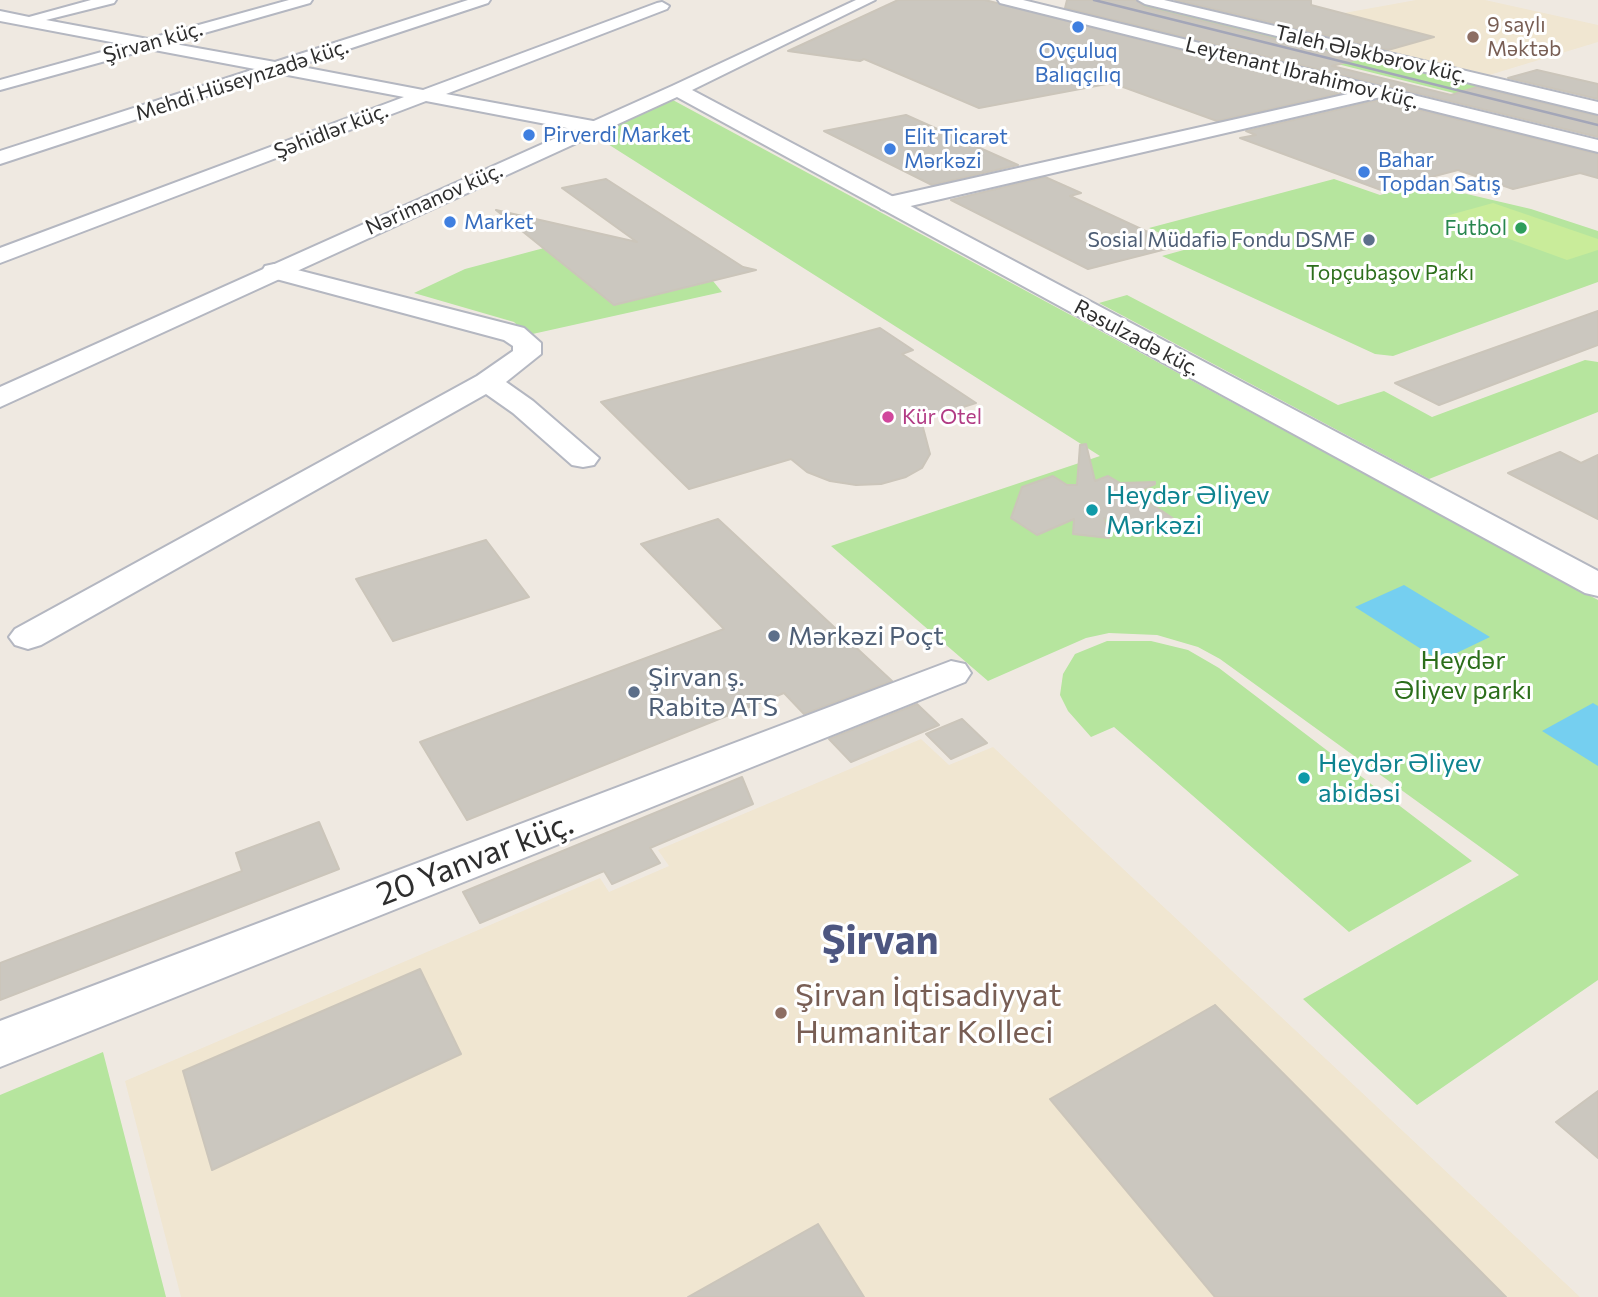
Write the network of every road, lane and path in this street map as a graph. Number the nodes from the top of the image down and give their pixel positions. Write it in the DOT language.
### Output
graph roads {
  1 [pos="109,0"];
  2 [pos="305,0"];
  3 [pos="483,0"];
  4 [pos="869,0"];
  5 [pos="1005,0"];
  6 [pos="1145,0"];
  7 [pos="662,6"];
  8 [pos="0,16"];
  9 [pos="25,21"];
  10 [pos="0,27"];
  11 [pos="146,44"];
  12 [pos="277,69"];
  13 [pos="0,85"];
  14 [pos="678,90"];
  15 [pos="1379,92"];
  16 [pos="425,96"];
  17 [pos="1598,108"];
  18 [pos="593,127"];
  19 [pos="1598,146"];
  20 [pos="0,158"];
  21 [pos="889,204"];
  22 [pos="0,256"];
  23 [pos="274,271"];
  24 [pos="487,382"];
  25 [pos="0,398"];
  26 [pos="583,458"];
  27 [pos="1598,585"];
  28 [pos="27,637"];
  29 [pos="951,673"];
  30 [pos="0,1044"];
  1 -- 9 [label="street"];
  2 -- 11 [label="street, Şirvan küç."];
  3 -- 12 [label="street, Mehdi Hüseynzadə küç."];
  4 -- 14 [label="street, Nərimanov küç."];
  5 -- 15 [label="street, Leytenant Ibrahimov küç."];
  6 -- 17 [label="street, Taleh Ələkbərov küç."];
  7 -- 16 [label="street, Şəhidlər küç."];
  8 -- 9 [label="street"];
  9 -- 10 [label="street"];
  9 -- 11 [label="street"];
  11 -- 12 [label="street"];
  11 -- 13 [label="street, Şirvan küç."];
  12 -- 16 [label="street"];
  12 -- 20 [label="street, Mehdi Hüseynzadə küç."];
  14 -- 18 [label="street, Nərimanov küç."];
  14 -- 21 [label="street, Rəsulzadə küç."];
  15 -- 19 [label="street, Leytenant Ibrahimov küç."];
  15 -- 21 [label="street"];
  16 -- 18 [label="street"];
  16 -- 22 [label="street, Şəhidlər küç."];
  18 -- 23 [label="street, Nərimanov küç."];
  21 -- 27 [label="street, Rəsulzadə küç."];
  23 -- 24 [label="street"];
  23 -- 25 [label="street, Nərimanov küç."];
  24 -- 26 [label="street"];
  24 -- 28 [label="street"];
  29 -- 30 [label="street, 20 Yanvar küç."];
}
